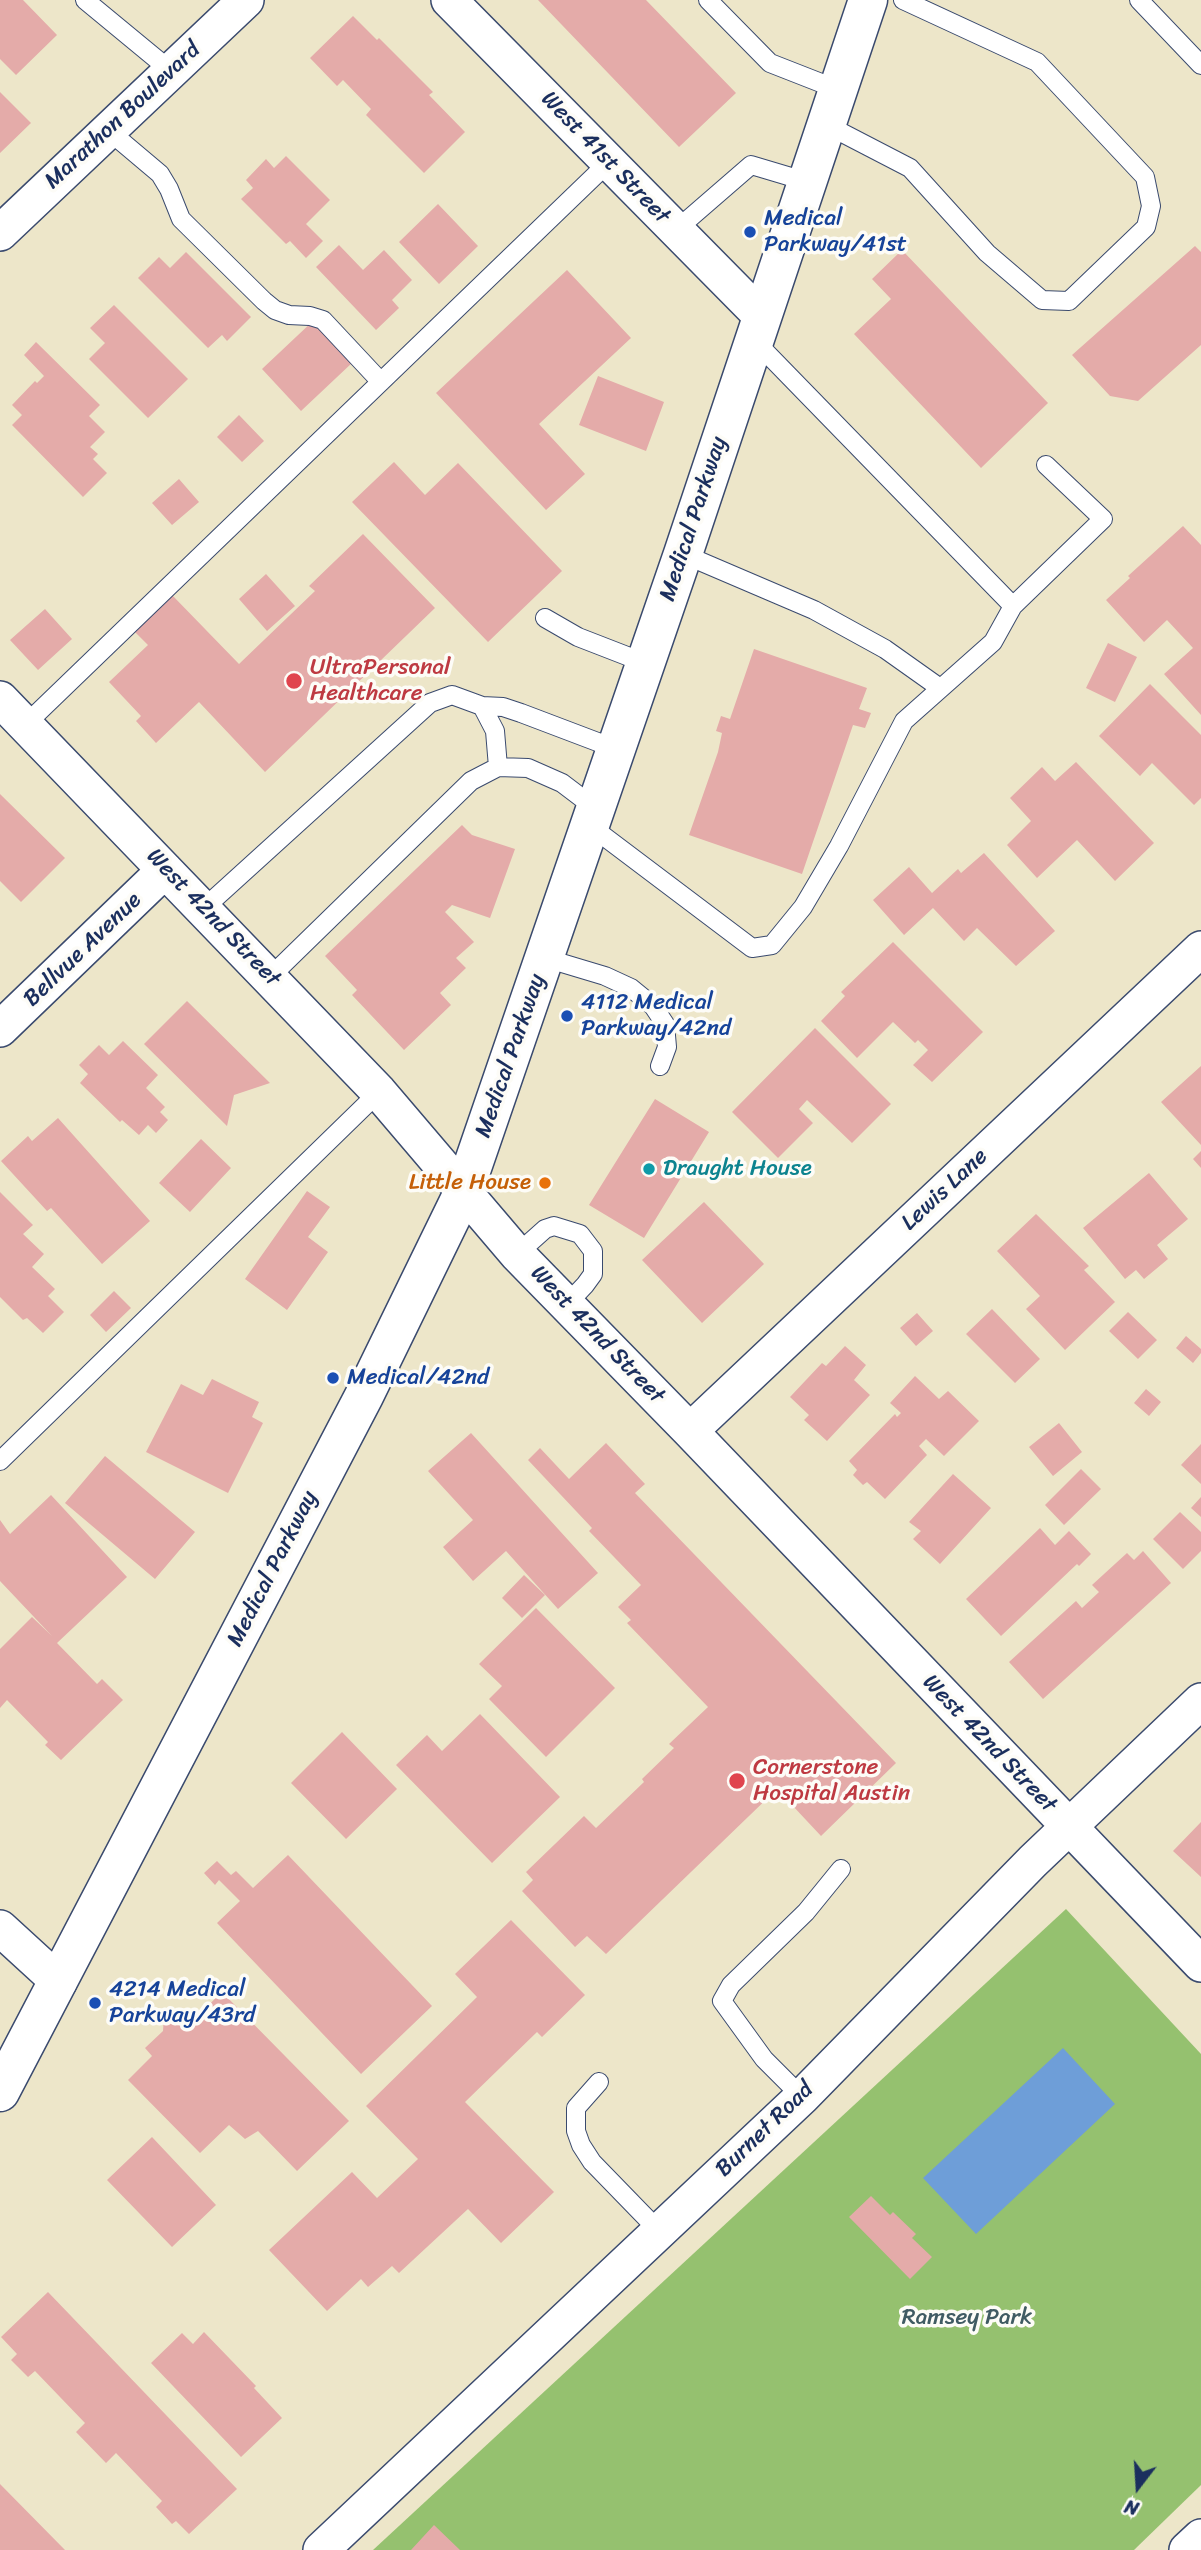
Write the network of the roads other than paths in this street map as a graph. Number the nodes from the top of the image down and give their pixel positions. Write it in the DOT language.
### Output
graph roads {
  1 [pos="85,0"];
  2 [pos="246,0"];
  3 [pos="449,0"];
  4 [pos="708,0"];
  5 [pos="869,0"];
  6 [pos="903,0"];
  7 [pos="1139,0"];
  8 [pos="1201,65"];
  9 [pos="171,71"];
  10 [pos="833,108"];
  11 [pos="108,131"];
  12 [pos="610,161"];
  13 [pos="807,182"];
  14 [pos="676,230"];
  15 [pos="0,233"];
  16 [pos="757,328"];
  17 [pos="381,382"];
  18 [pos="1046,465"];
  19 [pos="683,554"];
  20 [pos="1013,606"];
  21 [pos="545,618"];
  22 [pos="645,663"];
  23 [pos="940,688"];
  24 [pos="0,699"];
  25 [pos="482,706"];
  26 [pos="26,723"];
  27 [pos="615,749"];
  28 [pos="498,767"];
  29 [pos="592,816"];
  30 [pos="165,870"];
  31 [pos="203,909"];
  32 [pos="1201,949"];
  33 [pos="545,958"];
  34 [pos="270,977"];
  35 [pos="0,1029"];
  36 [pos="660,1066"];
  37 [pos="379,1092"];
  38 [pos="464,1191"];
  39 [pos="517,1254"];
  40 [pos="567,1304"];
  41 [pos="690,1431"];
  42 [pos="0,1461"];
  43 [pos="1201,1702"];
  44 [pos="1069,1827"];
  45 [pos="841,1869"];
  46 [pos="0,1928"];
  47 [pos="1201,1964"];
  48 [pos="58,1982"];
  49 [pos="599,2082"];
  50 [pos="0,2092"];
  51 [pos="802,2097"];
  52 [pos="659,2231"];
  53 [pos="1201,2537"];
  54 [pos="321,2550"];
  55 [pos="1187,2550"];
  1 -- 9 [label="lane"];
  2 -- 9 [label="street, Marathon Boulevard"];
  3 -- 12 [label="street, West 41st Street"];
  4 -- 10 [label="lane"];
  5 -- 10 [label="street, Medical Parkway"];
  6 -- 10 [label="lane"];
  7 -- 8 [label="lane"];
  9 -- 11 [label="street, Marathon Boulevard"];
  10 -- 13 [label="street, Medical Parkway"];
  11 -- 15 [label="street, Marathon Boulevard"];
  11 -- 17 [label="lane"];
  12 -- 14 [label="street, West 41st Street"];
  12 -- 17 [label="lane"];
  13 -- 14 [label="lane"];
  13 -- 16 [label="street, Medical Parkway"];
  14 -- 16 [label="street, West 41st Street"];
  16 -- 19 [label="street, Medical Parkway"];
  16 -- 20 [label="lane"];
  17 -- 26 [label="lane"];
  18 -- 20 [label="lane"];
  19 -- 22 [label="street, Medical Parkway"];
  19 -- 23 [label="lane"];
  20 -- 23 [label="lane"];
  21 -- 22 [label="lane"];
  22 -- 27 [label="street, Medical Parkway"];
  23 -- 29 [label="lane"];
  24 -- 26 [label="street, West 42nd Street"];
  25 -- 27 [label="lane"];
  25 -- 28 [label="lane"];
  25 -- 31 [label="lane"];
  26 -- 30 [label="street, West 42nd Street"];
  27 -- 29 [label="street, Medical Parkway"];
  28 -- 29 [label="lane"];
  28 -- 34 [label="lane"];
  29 -- 33 [label="street, Medical Parkway"];
  30 -- 31 [label="street, West 42nd Street"];
  30 -- 35 [label="street, Bellvue Avenue"];
  31 -- 34 [label="street, West 42nd Street"];
  32 -- 41 [label="street, Lewis Lane"];
  33 -- 36 [label="lane"];
  33 -- 38 [label="street, Medical Parkway"];
  34 -- 37 [label="street, West 42nd Street"];
  37 -- 38 [label="street, West 42nd Street"];
  37 -- 42 [label="lane"];
  38 -- 39 [label="street, West 42nd Street"];
  38 -- 48 [label="street, Medical Parkway"];
  39 -- 40 [label="street, West 42nd Street"];
  39 -- 40 [label="lane"];
  40 -- 41 [label="street, West 42nd Street"];
  41 -- 44 [label="street, West 42nd Street"];
  43 -- 44 [label="street, Burnet Road"];
  44 -- 47 [label="street, West 42nd Street"];
  44 -- 51 [label="street, Burnet Road"];
  45 -- 51 [label="lane"];
  46 -- 48 [label="street"];
  48 -- 50 [label="street, Medical Parkway"];
  49 -- 52 [label="lane"];
  51 -- 52 [label="street, Burnet Road"];
  52 -- 54 [label="street, Burnet Road"];
  53 -- 55 [label="street"];
}
